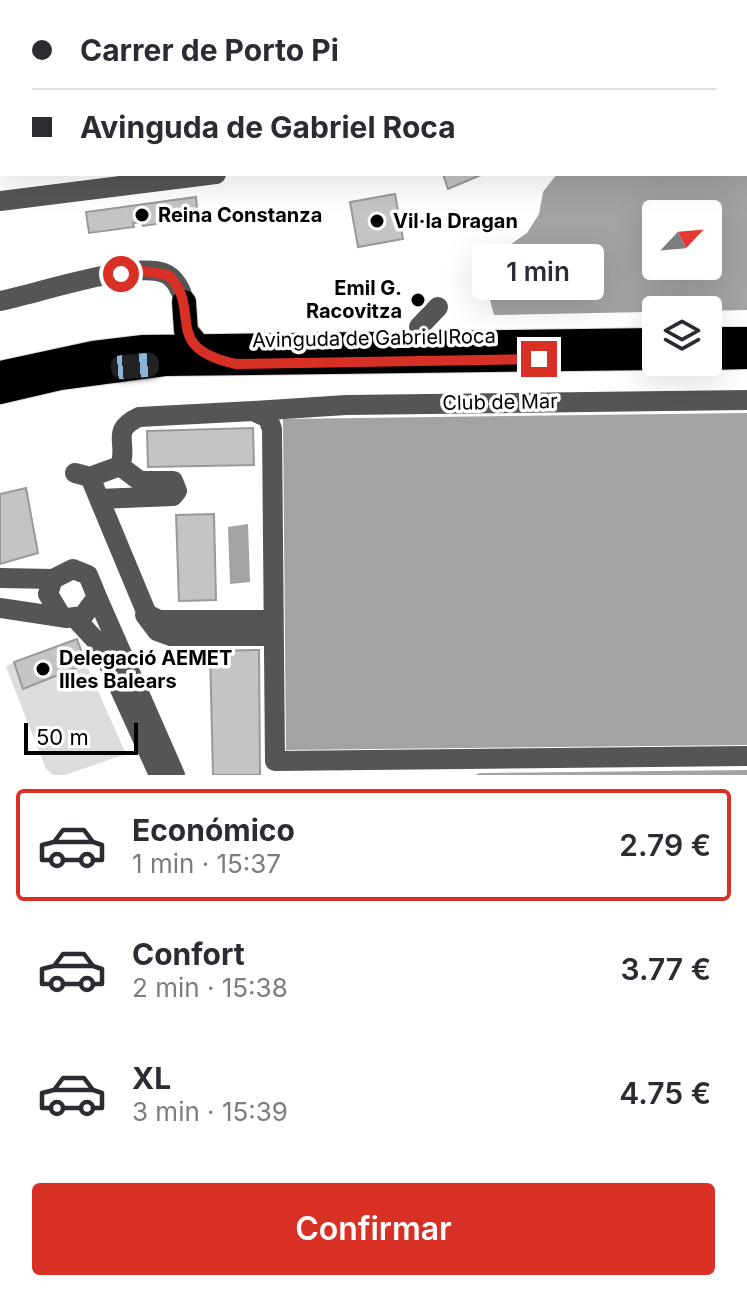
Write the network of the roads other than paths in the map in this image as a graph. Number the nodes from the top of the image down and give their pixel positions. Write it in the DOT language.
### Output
graph roads {
  1 [pos="200,176"];
  2 [pos="0,201"];
  3 [pos="0,301"];
  4 [pos="184,302"];
  5 [pos="438,307"];
  6 [pos="419,327"];
  7 [pos="722,339"];
  8 [pos="747,339"];
  9 [pos="642,340"];
  10 [pos="207,346"];
  11 [pos="143,347"];
  12 [pos="747,357"];
  13 [pos="642,358"];
  14 [pos="722,358"];
  15 [pos="236,364"];
  16 [pos="0,373"];
  17 [pos="0,392"];
  18 [pos="747,400"];
  19 [pos="253,411"];
  20 [pos="120,466"];
  21 [pos="99,499"];
  22 [pos="0,578"];
  23 [pos="53,579"];
  24 [pos="97,597"];
  25 [pos="0,608"];
  26 [pos="67,616"];
  27 [pos="273,628"];
  28 [pos="747,756"];
  29 [pos="159,775"];
  30 [pos="175,775"];
  1 -- 2 [label="street"];
  3 -- 4 [label="street"];
  4 -- 10 [label="highway"];
  4 -- 11 [label="highway"];
  5 -- 6 [label="street"];
  7 -- 8 [label="highway"];
  9 -- 10 [label="highway, Avinguda de Gabriel Roca"];
  10 -- 11 [label="highway, Avinguda de Gabriel Roca"];
  10 -- 15 [label="highway"];
  11 -- 16 [label="highway, Avinguda de Gabriel Roca"];
  12 -- 14 [label="highway"];
  13 -- 15 [label="highway, Avinguda de Gabriel Roca"];
  15 -- 17 [label="highway, Avinguda de Gabriel Roca"];
  18 -- 19 [label="street, Club de Mar"];
  19 -- 20 [label="street, Club de Mar"];
  19 -- 27 [label="street"];
  20 -- 21 [label="street"];
  20 -- 21 [label="street"];
  21 -- 27 [label="street"];
  22 -- 23 [label="street"];
  23 -- 24 [label="street"];
  23 -- 26 [label="street"];
  24 -- 26 [label="street"];
  24 -- 30 [label="street"];
  25 -- 26 [label="street"];
  26 -- 29 [label="street"];
  27 -- 28 [label="street"];
}
